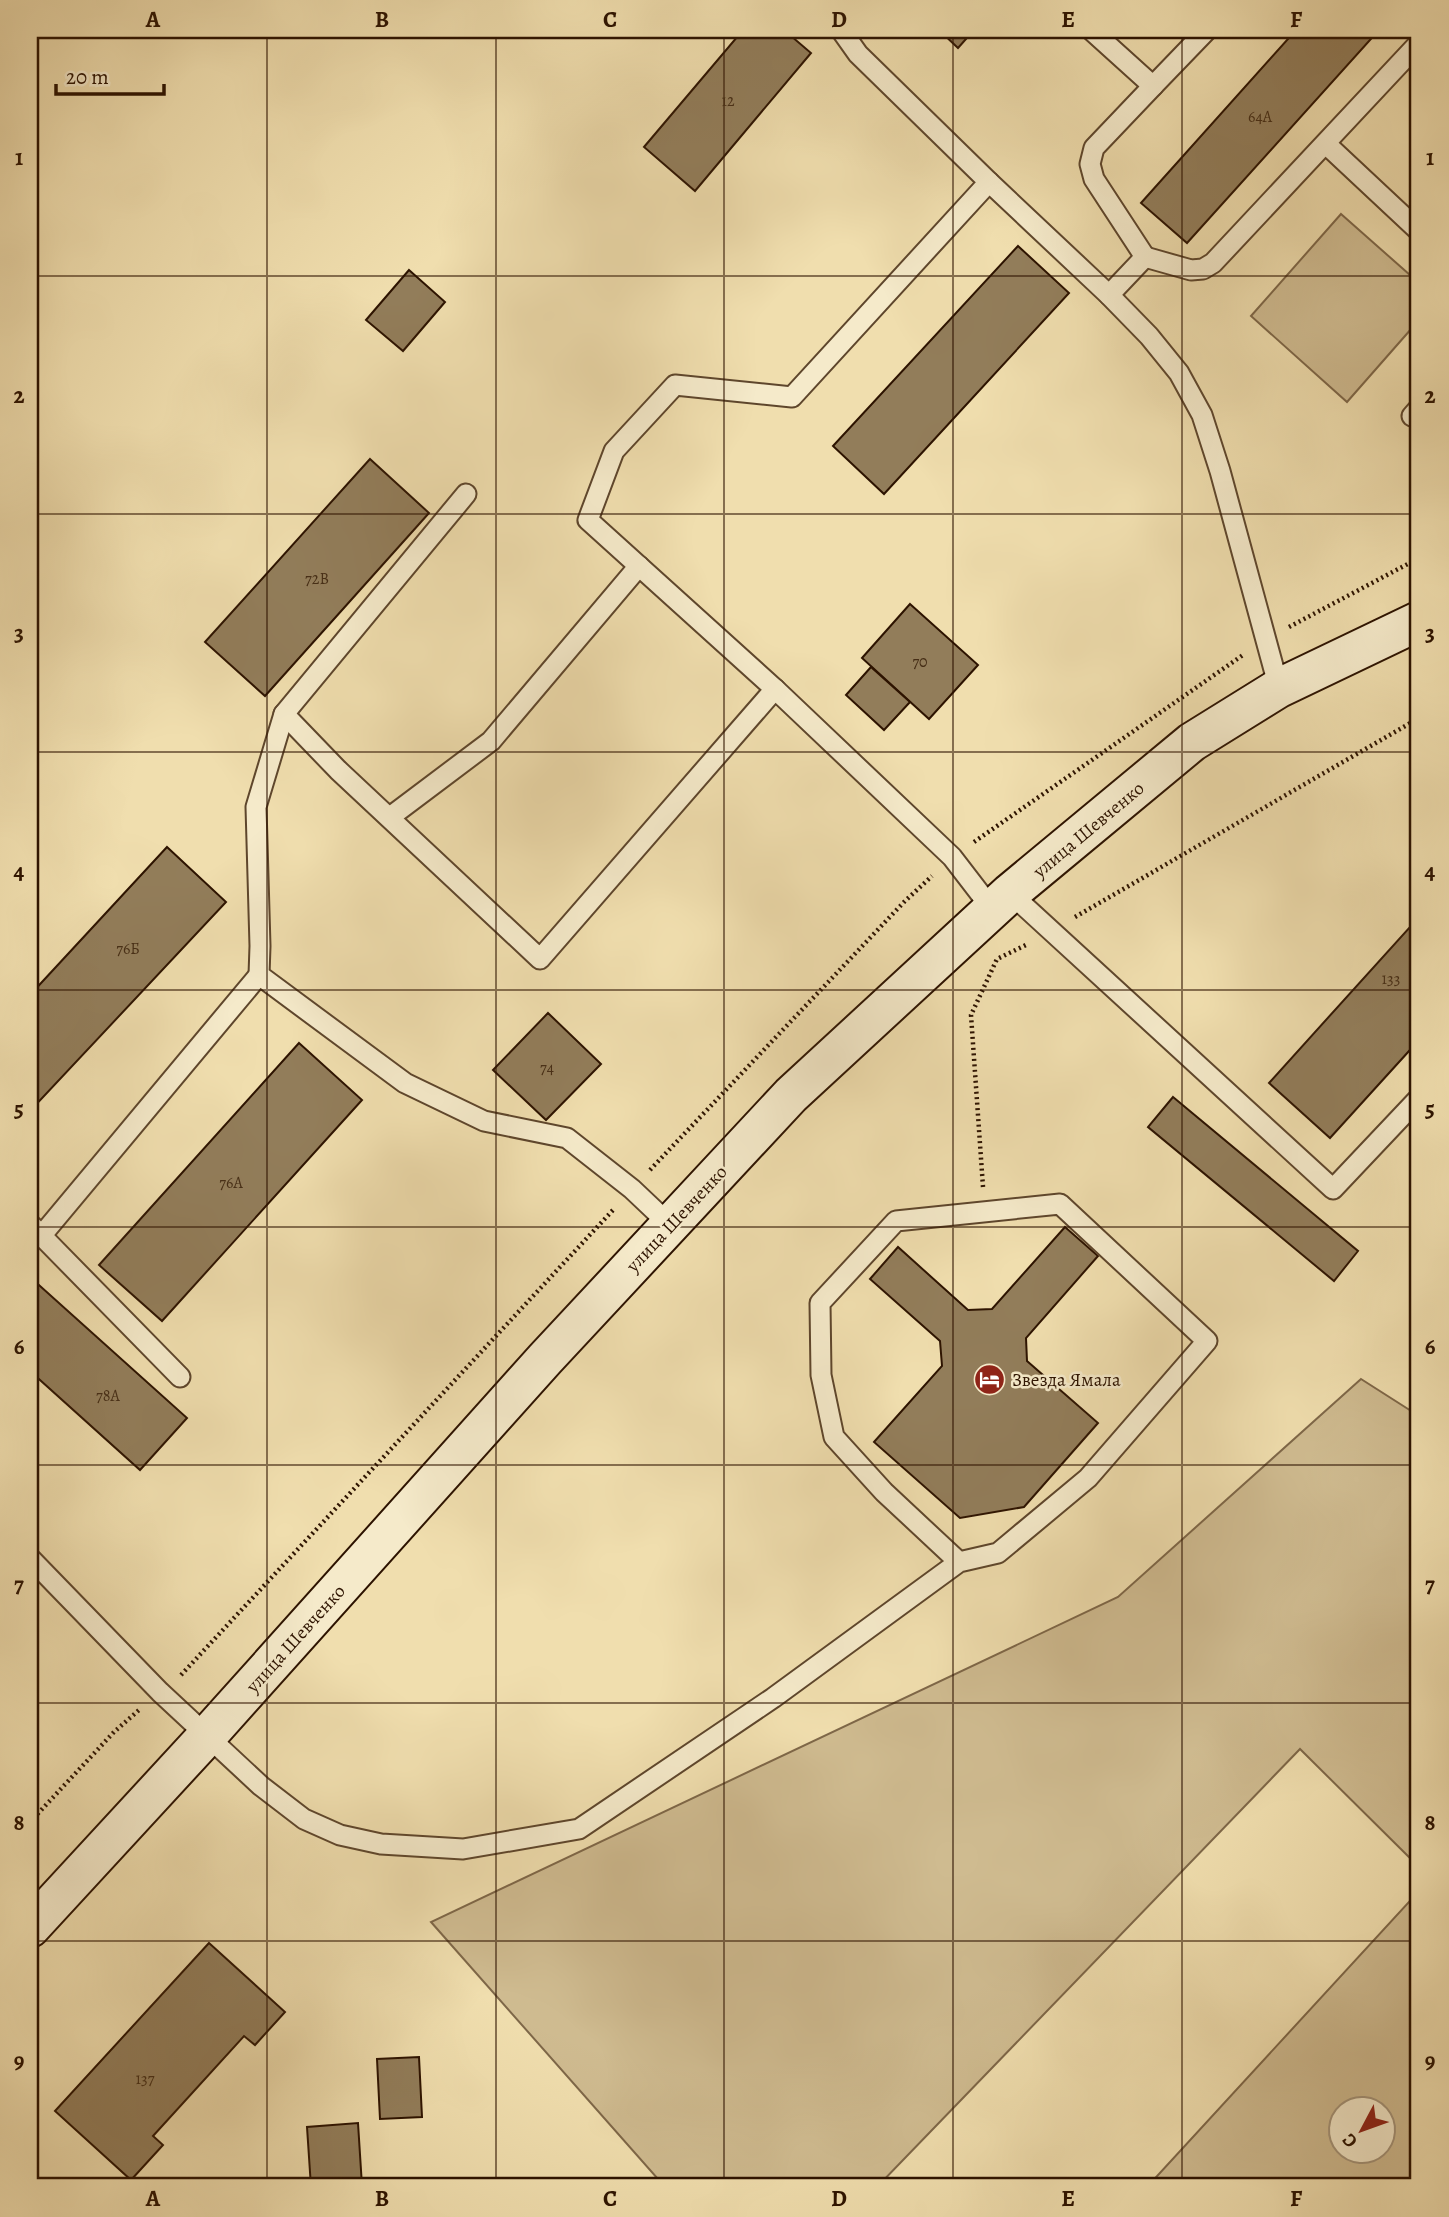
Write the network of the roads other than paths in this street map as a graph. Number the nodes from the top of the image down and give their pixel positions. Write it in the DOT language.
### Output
graph roads {
  1 [pos="841,30"];
  2 [pos="1091,30"];
  3 [pos="1207,30"];
  4 [pos="1419,43"];
  5 [pos="1153,86"];
  6 [pos="1326,144"];
  7 [pos="989,182"];
  8 [pos="1419,231"];
  9 [pos="1145,257"];
  10 [pos="1109,295"];
  11 [pos="466,494"];
  12 [pos="639,566"];
  13 [pos="1419,621"];
  14 [pos="1279,688"];
  15 [pos="775,690"];
  16 [pos="284,714"];
  17 [pos="390,817"];
  18 [pos="1001,901"];
  19 [pos="259,975"];
  20 [pos="1419,1098"];
  21 [pos="670,1225"];
  22 [pos="36,1230"];
  23 [pos="180,1377"];
  24 [pos="30,1558"];
  25 [pos="959,1562"];
  26 [pos="207,1736"];
  27 [pos="30,1928"];
  1 -- 7 [label="lane"];
  2 -- 5 [label="lane"];
  3 -- 5 [label="lane"];
  4 -- 6 [label="lane"];
  5 -- 9 [label="lane"];
  6 -- 8 [label="lane"];
  6 -- 9 [label="lane"];
  7 -- 10 [label="lane"];
  7 -- 12 [label="lane"];
  9 -- 10 [label="lane"];
  10 -- 14 [label="lane"];
  11 -- 16 [label="lane"];
  12 -- 15 [label="lane"];
  12 -- 17 [label="lane"];
  13 -- 14 [label="street, улица Шевченко"];
  14 -- 18 [label="street, улица Шевченко"];
  15 -- 17 [label="lane"];
  15 -- 18 [label="lane"];
  16 -- 17 [label="lane"];
  16 -- 19 [label="lane"];
  18 -- 20 [label="lane"];
  18 -- 21 [label="street, улица Шевченко"];
  19 -- 21 [label="lane"];
  19 -- 22 [label="lane"];
  21 -- 26 [label="street, улица Шевченко"];
  22 -- 23 [label="lane"];
  24 -- 26 [label="lane"];
  25 -- 25 [label="lane"];
  25 -- 26 [label="lane"];
  26 -- 27 [label="street, улица Шевченко"];
}
